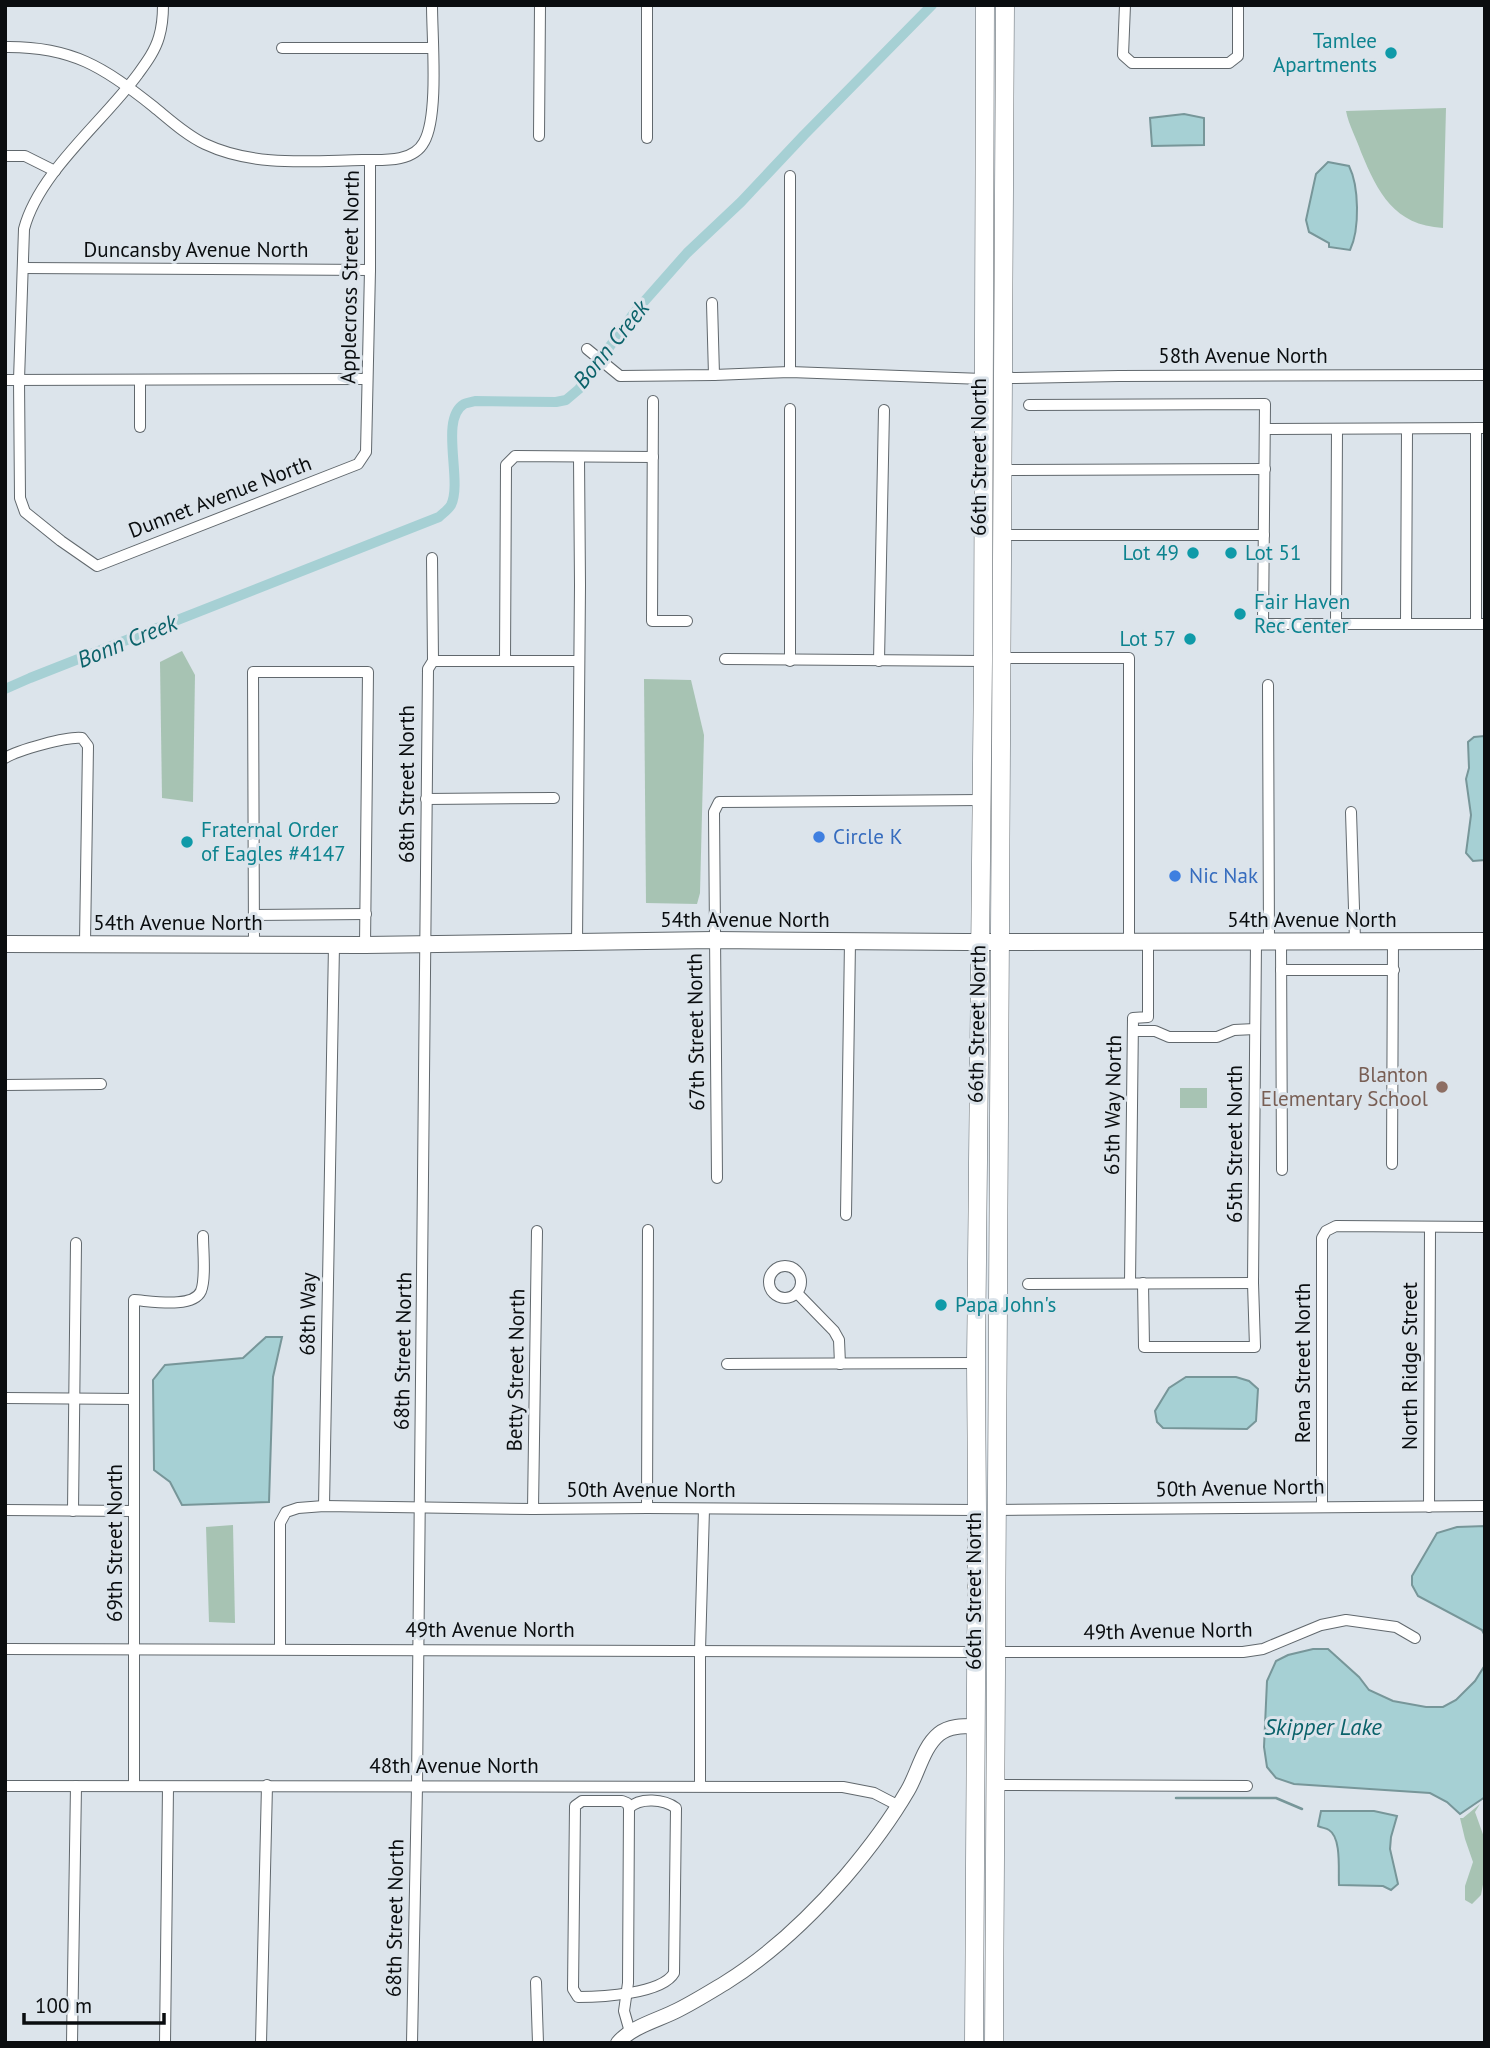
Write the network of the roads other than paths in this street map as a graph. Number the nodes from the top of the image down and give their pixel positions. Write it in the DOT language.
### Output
graph roads {
  1 [pos="163,5"];
  2 [pos="432,5"];
  3 [pos="540,5"];
  4 [pos="647,5"];
  5 [pos="985,5"];
  6 [pos="1005,5"];
  7 [pos="1125,5"];
  8 [pos="1238,5"];
  9 [pos="5,47"];
  10 [pos="282,48"];
  11 [pos="432,48"];
  12 [pos="129,87"];
  13 [pos="539,136"];
  14 [pos="647,138"];
  15 [pos="5,156"];
  16 [pos="370,160"];
  17 [pos="55,171"];
  18 [pos="790,176"];
  19 [pos="983,247"];
  20 [pos="23,268"];
  21 [pos="370,270"];
  22 [pos="712,303"];
  23 [pos="591,351"];
  24 [pos="790,372"];
  25 [pos="713,375"];
  26 [pos="1002,375"];
  27 [pos="1485,375"];
  28 [pos="367,379"];
  29 [pos="983,379"];
  30 [pos="5,380"];
  31 [pos="19,380"];
  32 [pos="140,380"];
  33 [pos="653,401"];
  34 [pos="1029,405"];
  35 [pos="790,409"];
  36 [pos="884,410"];
  37 [pos="140,427"];
  38 [pos="1480,428"];
  39 [pos="1266,429"];
  40 [pos="1337,429"];
  41 [pos="1407,430"];
  42 [pos="579,457"];
  43 [pos="653,457"];
  44 [pos="358,464"];
  45 [pos="1265,469"];
  46 [pos="1002,475"];
  47 [pos="1264,535"];
  48 [pos="1002,536"];
  49 [pos="983,555"];
  50 [pos="432,558"];
  51 [pos="687,621"];
  52 [pos="1336,624"];
  53 [pos="1406,624"];
  54 [pos="1480,624"];
  55 [pos="1001,658"];
  56 [pos="725,659"];
  57 [pos="505,660"];
  58 [pos="433,661"];
  59 [pos="578,661"];
  60 [pos="790,661"];
  61 [pos="879,661"];
  62 [pos="983,661"];
  63 [pos="1268,685"];
  64 [pos="5,758"];
  65 [pos="1001,760"];
  66 [pos="426,799"];
  67 [pos="554,799"];
  68 [pos="982,800"];
  69 [pos="1351,812"];
  70 [pos="366,914"];
  71 [pos="254,915"];
  72 [pos="714,940"];
  73 [pos="1485,940"];
  74 [pos="850,941"];
  75 [pos="1129,941"];
  76 [pos="1148,941"];
  77 [pos="1269,941"];
  78 [pos="1355,941"];
  79 [pos="1393,941"];
  80 [pos="979,942"];
  81 [pos="1001,942"];
  82 [pos="85,943"];
  83 [pos="577,943"];
  84 [pos="5,944"];
  85 [pos="254,944"];
  86 [pos="426,944"];
  87 [pos="334,945"];
  88 [pos="365,945"];
  89 [pos="1282,970"];
  90 [pos="1394,970"];
  91 [pos="1255,1029"];
  92 [pos="1133,1031"];
  93 [pos="101,1084"];
  94 [pos="5,1085"];
  95 [pos="978,1101"];
  96 [pos="999,1152"];
  97 [pos="1392,1164"];
  98 [pos="978,1170"];
  99 [pos="1282,1170"];
  100 [pos="717,1178"];
  101 [pos="846,1215"];
  102 [pos="998,1225"];
  103 [pos="1430,1227"];
  104 [pos="1485,1227"];
  105 [pos="648,1230"];
  106 [pos="537,1231"];
  107 [pos="977,1233"];
  108 [pos="203,1236"];
  109 [pos="76,1243"];
  110 [pos="1130,1283"];
  111 [pos="1143,1283"];
  112 [pos="1253,1283"];
  113 [pos="1028,1284"];
  114 [pos="797,1293"];
  115 [pos="997,1348"];
  116 [pos="976,1363"];
  117 [pos="727,1364"];
  118 [pos="840,1364"];
  119 [pos="5,1398"];
  120 [pos="74,1398"];
  121 [pos="134,1399"];
  122 [pos="976,1405"];
  123 [pos="324,1506"];
  124 [pos="1322,1506"];
  125 [pos="1485,1506"];
  126 [pos="1429,1507"];
  127 [pos="421,1508"];
  128 [pos="647,1508"];
  129 [pos="533,1509"];
  130 [pos="704,1509"];
  131 [pos="5,1510"];
  132 [pos="977,1510"];
  133 [pos="996,1510"];
  134 [pos="73,1511"];
  135 [pos="134,1511"];
  136 [pos="996,1592"];
  137 [pos="1415,1638"];
  138 [pos="280,1648"];
  139 [pos="5,1649"];
  140 [pos="133,1649"];
  141 [pos="419,1650"];
  142 [pos="700,1650"];
  143 [pos="975,1652"];
  144 [pos="997,1652"];
  145 [pos="975,1702"];
  146 [pos="975,1726"];
  147 [pos="267,1785"];
  148 [pos="996,1785"];
  149 [pos="5,1786"];
  150 [pos="76,1786"];
  151 [pos="134,1786"];
  152 [pos="417,1786"];
  153 [pos="700,1786"];
  154 [pos="1247,1786"];
  155 [pos="168,1787"];
  156 [pos="899,1807"];
  157 [pos="629,1808"];
  158 [pos="536,1982"];
  159 [pos="625,1996"];
  160 [pos="631,2032"];
  161 [pos="72,2043"];
  162 [pos="165,2043"];
  163 [pos="261,2043"];
  164 [pos="412,2043"];
  165 [pos="538,2043"];
  166 [pos="618,2043"];
  167 [pos="974,2043"];
  168 [pos="994,2043"];
  1 -- 12 [label="street"];
  2 -- 11 [label="street, Applecross Street North"];
  3 -- 13 [label="street"];
  4 -- 14 [label="street"];
  5 -- 19 [label="main road, 66th Street North"];
  6 -- 26 [label="main road, 66th Street North"];
  7 -- 8 [label="street"];
  9 -- 12 [label="street"];
  10 -- 11 [label="street"];
  11 -- 16 [label="street, Applecross Street North"];
  12 -- 16 [label="street"];
  12 -- 17 [label="street"];
  15 -- 17 [label="street"];
  16 -- 21 [label="street, Applecross Street North"];
  17 -- 20 [label="street"];
  18 -- 24 [label="street"];
  19 -- 26 [label="main road"];
  19 -- 29 [label="main road, 66th Street North"];
  20 -- 21 [label="street, Duncansby Avenue North"];
  20 -- 31 [label="street"];
  21 -- 28 [label="street, Applecross Street North"];
  22 -- 25 [label="street"];
  23 -- 25 [label="street"];
  24 -- 25 [label="street"];
  24 -- 29 [label="street"];
  26 -- 27 [label="street, 58th Avenue North"];
  26 -- 46 [label="main road, 66th Street North"];
  28 -- 32 [label="street"];
  28 -- 44 [label="street, Applecross Street North"];
  29 -- 46 [label="main road"];
  29 -- 49 [label="main road, 66th Street North"];
  30 -- 31 [label="street"];
  31 -- 32 [label="street"];
  31 -- 44 [label="street, Dunnet Avenue North"];
  32 -- 37 [label="street"];
  33 -- 43 [label="street"];
  34 -- 39 [label="street"];
  35 -- 60 [label="street"];
  36 -- 61 [label="street"];
  38 -- 41 [label="street"];
  38 -- 54 [label="street"];
  39 -- 40 [label="street"];
  39 -- 45 [label="street"];
  40 -- 41 [label="street"];
  40 -- 52 [label="street"];
  41 -- 53 [label="street"];
  42 -- 43 [label="street"];
  42 -- 57 [label="street"];
  42 -- 59 [label="street"];
  43 -- 51 [label="street"];
  45 -- 46 [label="street"];
  45 -- 47 [label="street"];
  46 -- 48 [label="main road, 66th Street North"];
  47 -- 48 [label="street"];
  47 -- 52 [label="street"];
  48 -- 55 [label="main road, 66th Street North"];
  49 -- 55 [label="main road"];
  49 -- 62 [label="main road, 66th Street North"];
  50 -- 58 [label="street, 68th Street North"];
  52 -- 53 [label="street"];
  53 -- 54 [label="street"];
  55 -- 65 [label="main road, 66th Street North"];
  55 -- 75 [label="street"];
  56 -- 60 [label="street"];
  57 -- 58 [label="street"];
  57 -- 59 [label="street"];
  58 -- 66 [label="street, 68th Street North"];
  59 -- 83 [label="street"];
  60 -- 61 [label="street"];
  61 -- 62 [label="street"];
  62 -- 65 [label="main road"];
  62 -- 68 [label="main road, 66th Street North"];
  63 -- 77 [label="street"];
  64 -- 82 [label="street"];
  65 -- 81 [label="main road, 66th Street North"];
  66 -- 67 [label="street"];
  66 -- 86 [label="street, 68th Street North"];
  68 -- 72 [label="street, 67th Street North"];
  68 -- 80 [label="main road, 66th Street North"];
  69 -- 78 [label="street"];
  70 -- 71 [label="street"];
  70 -- 71 [label="street"];
  70 -- 88 [label="street"];
  71 -- 85 [label="street"];
  72 -- 74 [label="main road, 54th Avenue North"];
  72 -- 83 [label="main road, 54th Avenue North"];
  72 -- 100 [label="street, 67th Street North"];
  73 -- 79 [label="main road, 54th Avenue North"];
  74 -- 80 [label="main road, 54th Avenue North"];
  74 -- 101 [label="street"];
  75 -- 76 [label="main road, 54th Avenue North"];
  75 -- 81 [label="main road, 54th Avenue North"];
  76 -- 77 [label="main road, 54th Avenue North"];
  76 -- 92 [label="street, 65th Way North"];
  77 -- 78 [label="main road, 54th Avenue North"];
  77 -- 89 [label="street"];
  77 -- 91 [label="street, 65th Street North"];
  78 -- 79 [label="main road, 54th Avenue North"];
  79 -- 90 [label="street"];
  80 -- 81 [label="main road, 54th Avenue North"];
  80 -- 95 [label="main road, 66th Street North"];
  81 -- 96 [label="main road, 66th Street North"];
  82 -- 84 [label="main road, 54th Avenue North"];
  82 -- 85 [label="main road, 54th Avenue North"];
  83 -- 86 [label="main road, 54th Avenue North"];
  85 -- 87 [label="main road, 54th Avenue North"];
  86 -- 88 [label="main road, 54th Avenue North"];
  86 -- 127 [label="street, 68th Street North"];
  87 -- 88 [label="main road, 54th Avenue North"];
  87 -- 123 [label="street, 68th Way"];
  89 -- 90 [label="street"];
  89 -- 99 [label="street"];
  90 -- 97 [label="street"];
  91 -- 92 [label="street"];
  91 -- 112 [label="street, 65th Street North"];
  92 -- 110 [label="street, 65th Way North"];
  93 -- 94 [label="street"];
  95 -- 96 [label="main road"];
  95 -- 98 [label="main road, 66th Street North"];
  96 -- 102 [label="main road, 66th Street North"];
  98 -- 102 [label="main road"];
  98 -- 107 [label="main road, 66th Street North"];
  102 -- 115 [label="main road, 66th Street North"];
  103 -- 104 [label="street"];
  103 -- 124 [label="street, Rena Street North"];
  103 -- 126 [label="street, North Ridge Street"];
  105 -- 128 [label="street"];
  106 -- 129 [label="street, Betty Street North"];
  107 -- 115 [label="main road"];
  107 -- 116 [label="main road, 66th Street North"];
  108 -- 121 [label="street, 69th Street North"];
  109 -- 120 [label="street"];
  110 -- 111 [label="street"];
  110 -- 113 [label="street"];
  111 -- 112 [label="street"];
  111 -- 112 [label="street, 65th Street North"];
  114 -- 118 [label="street"];
  115 -- 133 [label="main road, 66th Street North"];
  116 -- 118 [label="street"];
  116 -- 122 [label="main road, 66th Street North"];
  117 -- 118 [label="street"];
  119 -- 120 [label="street"];
  120 -- 121 [label="street"];
  120 -- 134 [label="street"];
  121 -- 135 [label="street, 69th Street North"];
  122 -- 132 [label="main road, 66th Street North"];
  122 -- 133 [label="main road"];
  123 -- 127 [label="street, 50th Avenue North"];
  123 -- 138 [label="street"];
  124 -- 126 [label="street, 50th Avenue North"];
  124 -- 133 [label="street, 50th Avenue North"];
  125 -- 126 [label="street, 50th Avenue North"];
  127 -- 129 [label="street, 50th Avenue North"];
  127 -- 141 [label="street, 68th Street North"];
  128 -- 129 [label="street, 50th Avenue North"];
  128 -- 130 [label="street, 50th Avenue North"];
  130 -- 132 [label="street, 50th Avenue North"];
  130 -- 142 [label="street"];
  131 -- 134 [label="street"];
  132 -- 136 [label="main road"];
  132 -- 143 [label="main road, 66th Street North"];
  133 -- 136 [label="main road, 66th Street North"];
  134 -- 135 [label="street"];
  135 -- 140 [label="street, 69th Street North"];
  136 -- 144 [label="main road, 66th Street North"];
  137 -- 144 [label="street, 49th Avenue North"];
  138 -- 140 [label="street, 49th Avenue North"];
  138 -- 141 [label="street, 49th Avenue North"];
  139 -- 140 [label="street, 49th Avenue North"];
  140 -- 151 [label="street, 69th Street North"];
  141 -- 142 [label="street, 49th Avenue North"];
  141 -- 152 [label="street, 68th Street North"];
  142 -- 143 [label="street, 49th Avenue North"];
  142 -- 153 [label="street"];
  143 -- 145 [label="main road, 66th Street North"];
  144 -- 148 [label="main road, 66th Street North"];
  145 -- 146 [label="main road, 66th Street North"];
  145 -- 148 [label="main road"];
  146 -- 156 [label="street"];
  146 -- 167 [label="main road, 66th Street North"];
  147 -- 152 [label="street, 48th Avenue North"];
  147 -- 155 [label="street, 48th Avenue North"];
  147 -- 163 [label="street"];
  148 -- 154 [label="street"];
  148 -- 168 [label="main road, 66th Street North"];
  149 -- 150 [label="street, 48th Avenue North"];
  150 -- 151 [label="street, 48th Avenue North"];
  150 -- 161 [label="street"];
  151 -- 155 [label="street, 48th Avenue North"];
  152 -- 153 [label="street, 48th Avenue North"];
  152 -- 164 [label="street, 68th Street North"];
  153 -- 156 [label="street, 48th Avenue North"];
  155 -- 162 [label="street"];
  156 -- 160 [label="street"];
  157 -- 159 [label="street"];
  157 -- 159 [label="street"];
  157 -- 159 [label="street"];
  158 -- 165 [label="street"];
  159 -- 160 [label="street"];
  160 -- 166 [label="street"];
}
